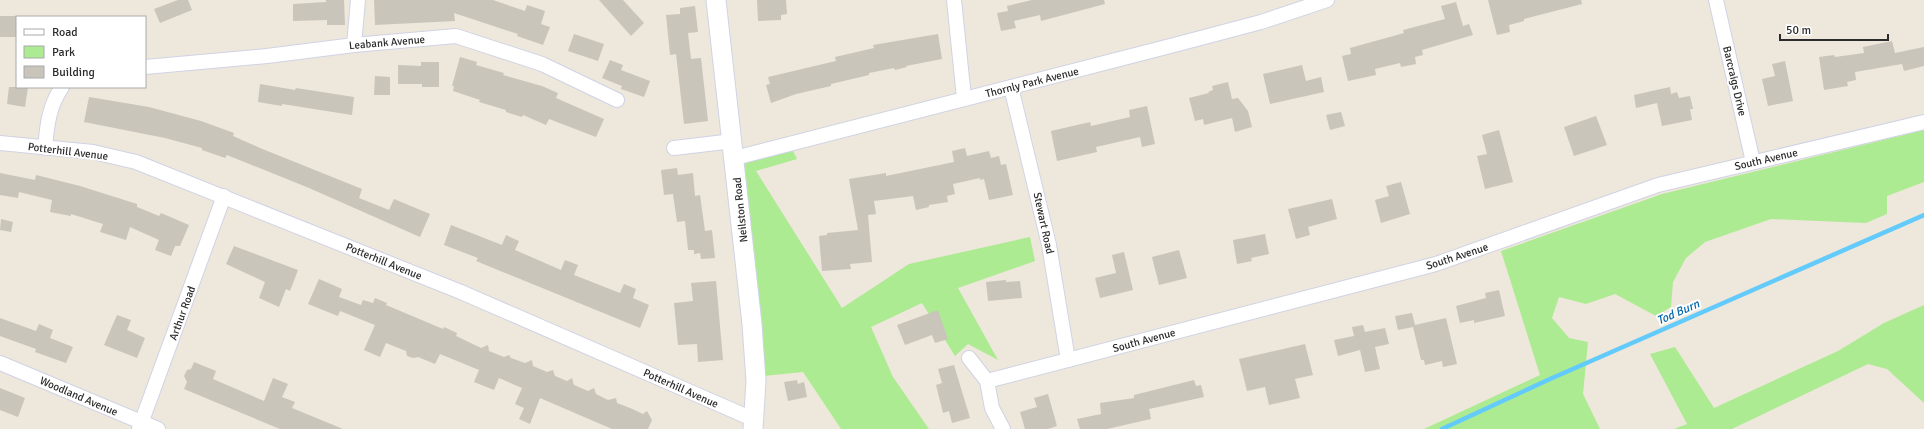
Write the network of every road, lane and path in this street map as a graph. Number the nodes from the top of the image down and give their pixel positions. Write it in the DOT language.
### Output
graph roads {
  1 [pos="358,0"];
  2 [pos="716,0"];
  3 [pos="954,0"];
  4 [pos="1327,0"];
  5 [pos="1716,0"];
  6 [pos="354,45"];
  7 [pos="146,67"];
  8 [pos="1010,87"];
  9 [pos="61,88"];
  10 [pos="964,98"];
  11 [pos="617,100"];
  12 [pos="1924,122"];
  13 [pos="0,143"];
  14 [pos="45,148"];
  15 [pos="674,148"];
  16 [pos="734,149"];
  17 [pos="1753,162"];
  18 [pos="224,196"];
  19 [pos="969,358"];
  20 [pos="1068,360"];
  21 [pos="0,363"];
  22 [pos="987,381"];
  23 [pos="754,425"];
  24 [pos="140,426"];
  25 [pos="158,429"];
  26 [pos="1003,429"];
  1 -- 6 [label="street"];
  2 -- 16 [label="main road, Neilston Road"];
  3 -- 10 [label="street"];
  4 -- 8 [label="street, Thornly Park Avenue"];
  5 -- 17 [label="street, Barcraigs Drive"];
  6 -- 7 [label="street, Leabank Avenue"];
  6 -- 11 [label="street, Leabank Avenue"];
  8 -- 10 [label="street, Thornly Park Avenue"];
  8 -- 20 [label="street, Stewart Road"];
  9 -- 14 [label="street"];
  10 -- 16 [label="street, Thornly Park Avenue"];
  12 -- 17 [label="street, South Avenue"];
  13 -- 14 [label="street, Potterhill Avenue"];
  14 -- 18 [label="street, Potterhill Avenue"];
  15 -- 16 [label="street, Thornly Park Avenue"];
  16 -- 23 [label="main road, Neilston Road"];
  17 -- 20 [label="street, South Avenue"];
  18 -- 23 [label="street, Potterhill Avenue"];
  18 -- 24 [label="street, Arthur Road"];
  19 -- 22 [label="street"];
  20 -- 22 [label="street, South Avenue"];
  21 -- 24 [label="street, Woodland Avenue"];
  22 -- 26 [label="street"];
  24 -- 25 [label="street, Woodland Avenue"];
}
